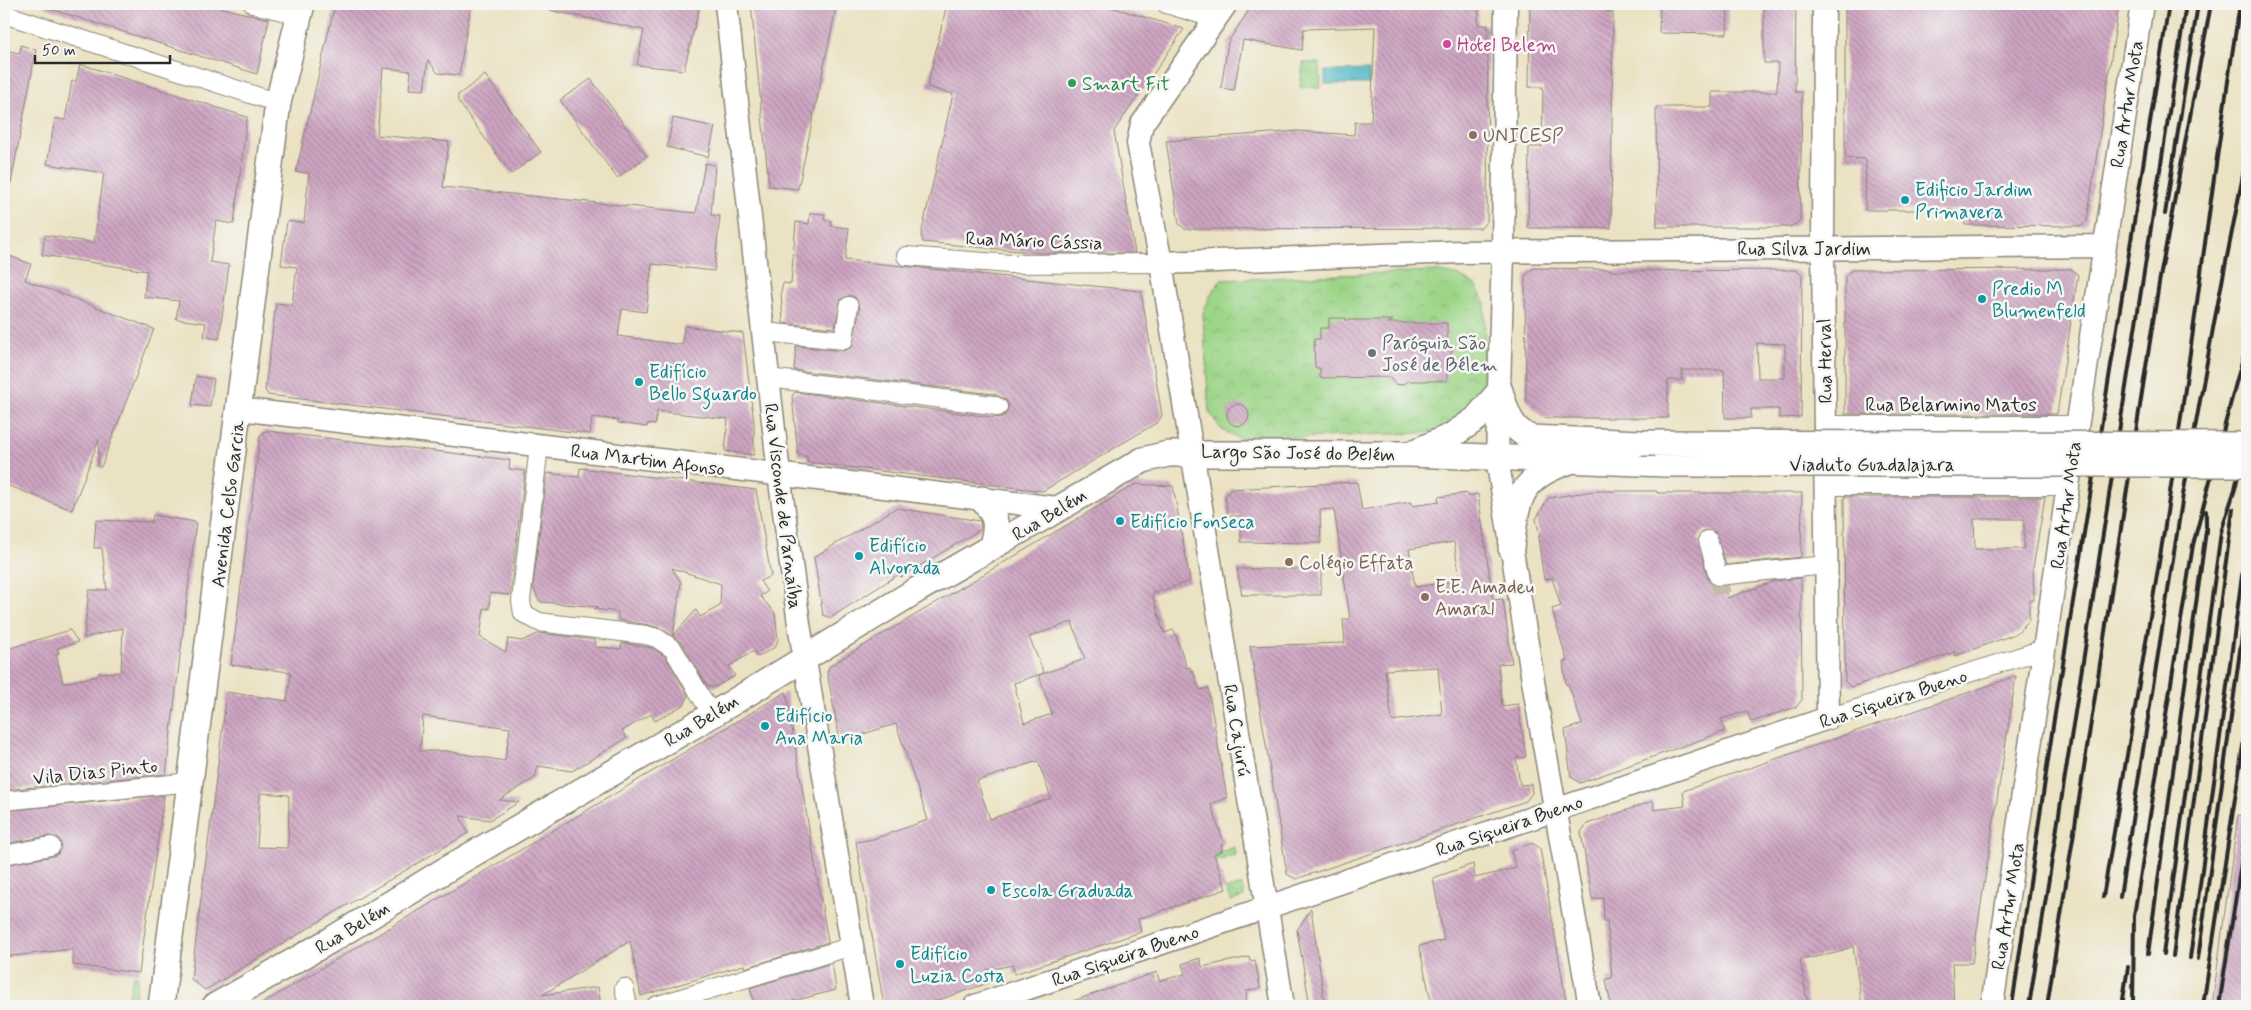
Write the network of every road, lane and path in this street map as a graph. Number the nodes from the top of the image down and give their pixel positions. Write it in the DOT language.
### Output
graph roads {
  1 [pos="253,4"];
  2 [pos="726,4"];
  3 [pos="1166,4"];
  4 [pos="1506,4"];
  5 [pos="1824,4"];
  6 [pos="2142,4"];
  7 [pos="301,10"];
  8 [pos="1221,12"];
  9 [pos="4,14"];
  10 [pos="278,103"];
  11 [pos="2105,246"];
  12 [pos="1823,248"];
  13 [pos="1503,252"];
  14 [pos="906,256"];
  15 [pos="1161,263"];
  16 [pos="848,306"];
  17 [pos="764,332"];
  18 [pos="768,378"];
  19 [pos="1500,391"];
  20 [pos="998,407"];
  21 [pos="239,409"];
  22 [pos="1825,425"];
  23 [pos="2077,425"];
  24 [pos="2247,445"];
  25 [pos="539,446"];
  26 [pos="1572,451"];
  27 [pos="1192,454"];
  28 [pos="1410,454"];
  29 [pos="1497,458"];
  30 [pos="2247,464"];
  31 [pos="779,474"];
  32 [pos="1824,486"];
  33 [pos="2068,486"];
  34 [pos="982,499"];
  35 [pos="1057,508"];
  36 [pos="1708,540"];
  37 [pos="991,548"];
  38 [pos="1511,548"];
  39 [pos="1826,565"];
  40 [pos="2044,649"];
  41 [pos="804,658"];
  42 [pos="712,714"];
  43 [pos="1828,718"];
  44 [pos="191,782"];
  45 [pos="4,801"];
  46 [pos="1556,810"];
  47 [pos="51,846"];
  48 [pos="4,856"];
  49 [pos="1267,907"];
  50 [pos="852,946"];
  51 [pos="624,988"];
  52 [pos="161,1006"];
  53 [pos="215,1006"];
  54 [pos="628,1006"];
  55 [pos="654,1006"];
  56 [pos="862,1006"];
  57 [pos="975,1006"];
  58 [pos="1284,1006"];
  59 [pos="1590,1006"];
  60 [pos="1992,1006"];
  1 -- 7 [label="street"];
  2 -- 17 [label="street, Rua Visconde de Parnaíba"];
  3 -- 8 [label="street"];
  4 -- 13 [label="street"];
  5 -- 12 [label="street, Rua Herval"];
  6 -- 11 [label="street, Rua Artur Mota"];
  7 -- 10 [label="main road, Avenida Celso Garcia"];
  8 -- 15 [label="street, Largo São José do Belém"];
  9 -- 10 [label="street"];
  10 -- 21 [label="main road, Avenida Celso Garcia"];
  11 -- 12 [label="street, Rua Silva Jardim"];
  11 -- 23 [label="street, Rua Artur Mota"];
  12 -- 13 [label="street, Rua Silva Jardim"];
  12 -- 22 [label="street, Rua Herval"];
  13 -- 15 [label="street"];
  13 -- 19 [label="street"];
  14 -- 15 [label="street, Rua Mário Cássia"];
  15 -- 27 [label="street, Largo São José do Belém"];
  16 -- 17 [label="street"];
  17 -- 18 [label="street, Rua Visconde de Parnaíba"];
  18 -- 20 [label="street"];
  18 -- 31 [label="street, Rua Visconde de Parnaíba"];
  19 -- 26 [label="main road, Viaduto Guadalajara"];
  19 -- 28 [label="main road"];
  19 -- 29 [label="street"];
  21 -- 25 [label="street, Rua Martim Afonso"];
  21 -- 44 [label="main road, Avenida Celso Garcia"];
  22 -- 23 [label="street, Rua Belarmino Matos"];
  22 -- 32 [label="street, Rua Herval"];
  23 -- 33 [label="street, Rua Artur Mota"];
  24 -- 26 [label="main road, Viaduto Guadalajara, bridge"];
  25 -- 31 [label="street, Rua Martim Afonso"];
  25 -- 42 [label="street"];
  26 -- 29 [label="main road, Viaduto Guadalajara"];
  26 -- 30 [label="main road, Viaduto Guadalajara, bridge"];
  26 -- 38 [label="main road"];
  27 -- 28 [label="main road, Largo São José do Belém"];
  27 -- 35 [label="main road, Rua Belém"];
  27 -- 49 [label="street, Rua Cajurú"];
  28 -- 29 [label="main road, Largo São José do Belém"];
  29 -- 38 [label="street"];
  31 -- 34 [label="street, Rua Martim Afonso"];
  31 -- 41 [label="street, Rua Visconde de Parnaíba"];
  32 -- 33 [label="street"];
  32 -- 39 [label="street, Rua Herval"];
  33 -- 40 [label="street, Rua Artur Mota"];
  34 -- 35 [label="street, Rua Martim Afonso"];
  34 -- 37 [label="main road"];
  35 -- 37 [label="main road, Rua Belém"];
  36 -- 39 [label="street"];
  37 -- 41 [label="main road, Rua Belém"];
  38 -- 46 [label="street"];
  39 -- 43 [label="street, Rua Herval"];
  40 -- 43 [label="street, Rua Siqueira Bueno"];
  40 -- 60 [label="street, Rua Artur Mota"];
  41 -- 42 [label="main road, Rua Belém"];
  41 -- 50 [label="street, Rua Visconde de Parnaíba"];
  42 -- 53 [label="main road, Rua Belém"];
  43 -- 46 [label="street, Rua Siqueira Bueno"];
  44 -- 45 [label="street, Vila Dias Pinto"];
  44 -- 52 [label="main road, Avenida Celso Garcia"];
  46 -- 49 [label="street, Rua Siqueira Bueno"];
  46 -- 59 [label="street"];
  47 -- 48 [label="street"];
  49 -- 57 [label="street, Rua Siqueira Bueno"];
  49 -- 58 [label="street, Rua Cajurú"];
  50 -- 55 [label="street"];
  50 -- 56 [label="street, Rua Visconde de Parnaíba"];
  51 -- 54 [label="street"];
}
